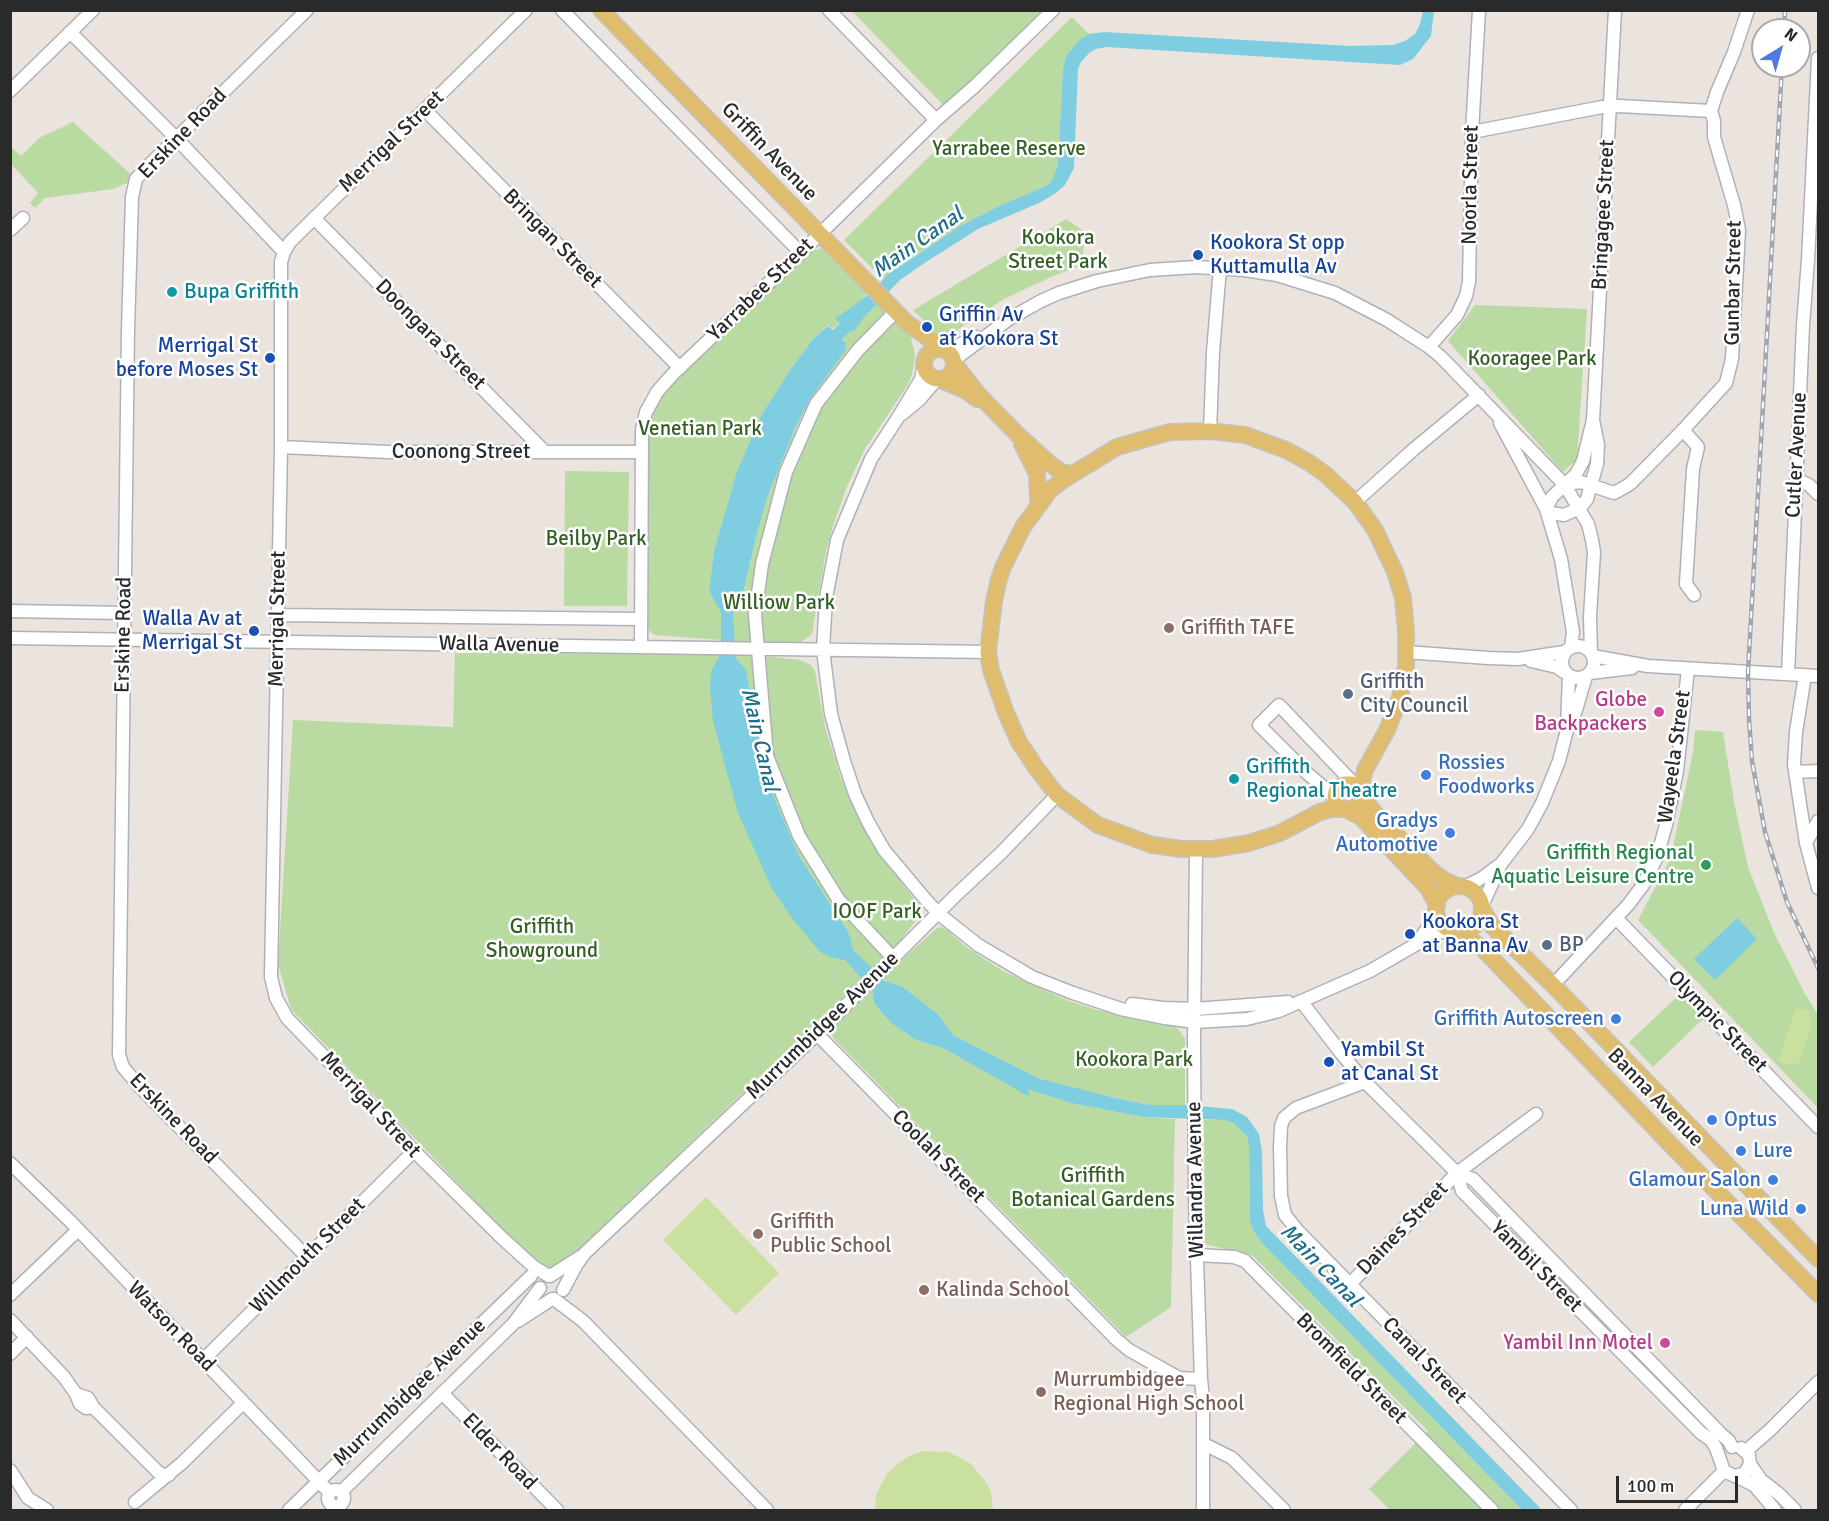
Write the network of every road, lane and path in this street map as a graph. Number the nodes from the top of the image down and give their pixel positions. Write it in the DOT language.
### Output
graph roads {
  1 [pos="93,10"];
  2 [pos="307,10"];
  3 [pos="526,10"];
  4 [pos="562,10"];
  5 [pos="601,10"];
  6 [pos="830,10"];
  7 [pos="1053,10"];
  8 [pos="1479,10"];
  9 [pos="1616,10"];
  10 [pos="1748,10"];
  11 [pos="70,32"];
  12 [pos="1818,58"];
  13 [pos="10,91"];
  14 [pos="1610,106"];
  15 [pos="425,110"];
  16 [pos="1711,111"];
  17 [pos="936,120"];
  18 [pos="1816,130"];
  19 [pos="1472,132"];
  20 [pos="176,138"];
  21 [pos="1818,196"];
  22 [pos="1810,217"];
  23 [pos="23,218"];
  24 [pos="314,218"];
  25 [pos="10,230"];
  26 [pos="820,234"];
  27 [pos="284,252"];
  28 [pos="800,252"];
  29 [pos="1813,260"];
  30 [pos="1220,268"];
  31 [pos="891,306"];
  32 [pos="907,323"];
  33 [pos="1430,347"];
  34 [pos="949,356"];
  35 [pos="925,362"];
  36 [pos="680,368"];
  37 [pos="938,379"];
  38 [pos="1479,395"];
  39 [pos="1495,414"];
  40 [pos="899,416"];
  41 [pos="1593,420"];
  42 [pos="1005,422"];
  43 [pos="1683,430"];
  44 [pos="1210,431"];
  45 [pos="1017,434"];
  46 [pos="281,447"];
  47 [pos="545,452"];
  48 [pos="641,452"];
  49 [pos="1072,474"];
  50 [pos="1796,479"];
  51 [pos="1564,484"];
  52 [pos="1592,485"];
  53 [pos="1818,494"];
  54 [pos="1356,502"];
  55 [pos="1040,504"];
  56 [pos="1580,508"];
  57 [pos="1546,509"];
  58 [pos="1694,595"];
  59 [pos="10,611"];
  60 [pos="124,613"];
  61 [pos="278,615"];
  62 [pos="640,619"];
  63 [pos="10,638"];
  64 [pos="123,639"];
  65 [pos="278,642"];
  66 [pos="641,647"];
  67 [pos="757,649"];
  68 [pos="823,650"];
  69 [pos="1568,650"];
  70 [pos="988,652"];
  71 [pos="1406,652"];
  72 [pos="1592,655"];
  73 [pos="1518,659"];
  74 [pos="1648,666"];
  75 [pos="1688,669"];
  76 [pos="1566,674"];
  77 [pos="1788,674"];
  78 [pos="1588,675"];
  79 [pos="1804,675"];
  80 [pos="1818,676"];
  81 [pos="1567,730"];
  82 [pos="1818,771"];
  83 [pos="1795,772"];
  84 [pos="1359,790"];
  85 [pos="1056,795"];
  86 [pos="1342,807"];
  87 [pos="1818,821"];
  88 [pos="1806,843"];
  89 [pos="1398,846"];
  90 [pos="1196,850"];
  91 [pos="1501,864"];
  92 [pos="1460,886"];
  93 [pos="1818,888"];
  94 [pos="1437,908"];
  95 [pos="1482,908"];
  96 [pos="939,914"];
  97 [pos="1616,918"];
  98 [pos="1456,931"];
  99 [pos="1415,945"];
  100 [pos="893,958"];
  101 [pos="1553,985"];
  102 [pos="1073,993"];
  103 [pos="1301,1001"];
  104 [pos="1535,1005"];
  105 [pos="1196,1009"];
  106 [pos="1195,1022"];
  107 [pos="817,1035"];
  108 [pos="1365,1082"];
  109 [pos="1536,1114"];
  110 [pos="1818,1127"];
  111 [pos="414,1151"];
  112 [pos="10,1163"];
  113 [pos="1456,1173"];
  114 [pos="78,1230"];
  115 [pos="502,1238"];
  116 [pos="585,1253"];
  117 [pos="1197,1255"];
  118 [pos="307,1257"];
  119 [pos="1818,1259"];
  120 [pos="531,1276"];
  121 [pos="550,1276"];
  122 [pos="1350,1284"];
  123 [pos="540,1287"];
  124 [pos="1818,1294"];
  125 [pos="10,1295"];
  126 [pos="558,1295"];
  127 [pos="10,1320"];
  128 [pos="513,1324"];
  129 [pos="27,1337"];
  130 [pos="10,1354"];
  131 [pos="203,1360"];
  132 [pos="1201,1379"];
  133 [pos="1818,1382"];
  134 [pos="442,1393"];
  135 [pos="243,1403"];
  136 [pos="1204,1444"];
  137 [pos="1732,1447"];
  138 [pos="1746,1451"];
  139 [pos="1750,1464"];
  140 [pos="1722,1466"];
  141 [pos="13,1474"];
  142 [pos="169,1474"];
  143 [pos="1736,1476"];
  144 [pos="319,1480"];
  145 [pos="135,1502"];
  146 [pos="336,1502"];
  147 [pos="48,1510"];
  148 [pos="290,1510"];
  149 [pos="557,1510"];
  150 [pos="767,1510"];
  151 [pos="1203,1510"];
  152 [pos="1284,1510"];
  153 [pos="1492,1510"];
  154 [pos="1570,1510"];
  155 [pos="1685,1510"];
  156 [pos="1774,1510"];
  157 [pos="1795,1510"];
  1 -- 11 [label="street"];
  2 -- 20 [label="street, Erskine Road"];
  3 -- 15 [label="street, Merrigal Street"];
  4 -- 28 [label="street"];
  5 -- 26 [label="main road, Griffin Avenue"];
  6 -- 17 [label="street"];
  7 -- 17 [label="street, Yarrabee Street"];
  8 -- 19 [label="street, Noorla Street"];
  9 -- 14 [label="street, Bringagee Street"];
  10 -- 16 [label="street, Gunbar Street"];
  11 -- 13 [label="street"];
  11 -- 20 [label="street"];
  12 -- 18 [label="street, Cutler Avenue"];
  14 -- 16 [label="street"];
  14 -- 19 [label="street"];
  14 -- 41 [label="street, Bringagee Street"];
  15 -- 24 [label="street, Merrigal Street"];
  15 -- 36 [label="street, Bringan Street"];
  16 -- 43 [label="street, Gunbar Street"];
  17 -- 26 [label="street, Yarrabee Street"];
  18 -- 22 [label="street, Cutler Avenue"];
  19 -- 33 [label="street, Noorla Street"];
  20 -- 27 [label="street"];
  20 -- 60 [label="street, Erskine Road"];
  21 -- 22 [label="street"];
  22 -- 29 [label="street, Cutler Avenue"];
  23 -- 25 [label="street"];
  24 -- 27 [label="street, Merrigal Street"];
  24 -- 47 [label="street, Doongara Street"];
  26 -- 28 [label="street, Yarrabee Street"];
  26 -- 31 [label="main road, Griffin Avenue"];
  27 -- 46 [label="street, Merrigal Street"];
  28 -- 36 [label="street, Yarrabee Street"];
  29 -- 50 [label="street, Cutler Avenue"];
  30 -- 33 [label="street"];
  30 -- 34 [label="street"];
  30 -- 44 [label="street"];
  31 -- 32 [label="main road, Griffin Avenue"];
  31 -- 67 [label="street"];
  32 -- 34 [label="main road, Griffin Avenue"];
  32 -- 35 [label="main road, Griffin Avenue"];
  33 -- 38 [label="street"];
  34 -- 35 [label="main road"];
  34 -- 37 [label="main road"];
  34 -- 42 [label="main road, Griffin Avenue"];
  35 -- 37 [label="main road"];
  35 -- 40 [label="street"];
  36 -- 48 [label="street, Yarrabee Street"];
  37 -- 40 [label="street"];
  37 -- 42 [label="main road, Griffin Avenue"];
  38 -- 39 [label="street"];
  38 -- 54 [label="street"];
  39 -- 51 [label="street"];
  39 -- 57 [label="street"];
  40 -- 68 [label="street"];
  41 -- 51 [label="street, Bringagee Street"];
  41 -- 52 [label="street, Bringagee Street"];
  42 -- 45 [label="main road, Griffin Avenue"];
  43 -- 52 [label="street, Gunbar Street"];
  43 -- 58 [label="street"];
  44 -- 49 [label="main road"];
  44 -- 54 [label="main road"];
  45 -- 49 [label="main road, Griffin Avenue"];
  45 -- 55 [label="main road, Griffin Avenue"];
  46 -- 47 [label="street, Coonong Street"];
  46 -- 61 [label="street, Merrigal Street"];
  47 -- 48 [label="street, Coonong Street"];
  48 -- 62 [label="street, Yarrabee Street"];
  49 -- 55 [label="main road"];
  50 -- 53 [label="street"];
  50 -- 77 [label="street, Cutler Avenue"];
  51 -- 52 [label="street"];
  51 -- 56 [label="street"];
  51 -- 57 [label="street, Bringagee Street"];
  52 -- 56 [label="street, Bringagee Street"];
  54 -- 71 [label="main road"];
  55 -- 70 [label="main road"];
  56 -- 57 [label="street"];
  56 -- 72 [label="street"];
  57 -- 69 [label="street"];
  59 -- 60 [label="street"];
  60 -- 64 [label="street, Erskine Road"];
  61 -- 62 [label="street, Walla Avenue"];
  61 -- 65 [label="street, Merrigal Street"];
  62 -- 66 [label="street, Yarrabee Street"];
  63 -- 64 [label="street, Walla Avenue"];
  64 -- 65 [label="street, Walla Avenue"];
  64 -- 118 [label="street, Erskine Road"];
  65 -- 66 [label="street, Walla Avenue"];
  65 -- 111 [label="street, Merrigal Street"];
  66 -- 67 [label="street, Walla Avenue"];
  67 -- 68 [label="street, Walla Avenue"];
  67 -- 100 [label="street"];
  68 -- 70 [label="street, Walla Avenue"];
  68 -- 96 [label="street"];
  69 -- 72 [label="street"];
  69 -- 73 [label="street"];
  69 -- 76 [label="street"];
  70 -- 85 [label="main road"];
  71 -- 73 [label="street"];
  71 -- 84 [label="main road"];
  72 -- 74 [label="street"];
  72 -- 78 [label="street"];
  73 -- 76 [label="street"];
  74 -- 75 [label="street"];
  74 -- 78 [label="street"];
  75 -- 77 [label="street"];
  75 -- 97 [label="street, Wayeela Street"];
  76 -- 78 [label="street"];
  76 -- 81 [label="street"];
  77 -- 79 [label="street"];
  78 -- 81 [label="street"];
  79 -- 80 [label="street"];
  79 -- 83 [label="street"];
  81 -- 91 [label="street"];
  82 -- 83 [label="street"];
  83 -- 88 [label="street"];
  84 -- 86 [label="main road"];
  84 -- 86 [label="main road"];
  84 -- 86 [label="street"];
  84 -- 89 [label="main road"];
  85 -- 90 [label="main road"];
  85 -- 96 [label="street, Murrumbidgee Avenue"];
  86 -- 89 [label="main road"];
  86 -- 90 [label="main road"];
  87 -- 88 [label="street"];
  88 -- 93 [label="street"];
  89 -- 92 [label="main road"];
  89 -- 94 [label="main road"];
  90 -- 105 [label="street, Willandra Avenue"];
  91 -- 92 [label="street"];
  91 -- 95 [label="street"];
  92 -- 94 [label="main road"];
  92 -- 95 [label="main road"];
  94 -- 98 [label="main road"];
  94 -- 99 [label="street"];
  95 -- 98 [label="main road"];
  95 -- 101 [label="main road, Banna Avenue"];
  96 -- 100 [label="street, Murrumbidgee Avenue"];
  96 -- 102 [label="street"];
  97 -- 101 [label="street, Wayeela Street"];
  97 -- 110 [label="street, Olympic Street"];
  98 -- 99 [label="street"];
  98 -- 104 [label="main road, Banna Avenue"];
  99 -- 103 [label="street"];
  100 -- 107 [label="street, Murrumbidgee Avenue"];
  101 -- 104 [label="main road"];
  101 -- 119 [label="main road, Banna Avenue"];
  102 -- 105 [label="street"];
  102 -- 106 [label="street"];
  103 -- 105 [label="street"];
  103 -- 106 [label="street"];
  103 -- 108 [label="street, Yambil Street"];
  104 -- 124 [label="main road, Banna Avenue"];
  105 -- 106 [label="street, Willandra Avenue"];
  106 -- 117 [label="street, Willandra Avenue"];
  107 -- 116 [label="street, Murrumbidgee Avenue"];
  107 -- 132 [label="street, Coolah Street"];
  108 -- 113 [label="street, Yambil Street"];
  108 -- 122 [label="street, Canal Street"];
  109 -- 113 [label="street, Daines Street"];
  111 -- 115 [label="street, Merrigal Street"];
  111 -- 118 [label="street, Willmouth Street"];
  112 -- 114 [label="street, Watson Road"];
  113 -- 122 [label="street, Daines Street"];
  113 -- 137 [label="street, Yambil Street"];
  113 -- 140 [label="street, Yambil Street"];
  114 -- 125 [label="street"];
  114 -- 131 [label="street, Watson Road"];
  115 -- 120 [label="street, Merrigal Street"];
  115 -- 121 [label="street, Merrigal Street"];
  116 -- 121 [label="street, Murrumbidgee Avenue"];
  116 -- 126 [label="street, Murrumbidgee Avenue"];
  117 -- 132 [label="street, Willandra Avenue"];
  117 -- 153 [label="street, Bromfield Street"];
  118 -- 131 [label="street, Willmouth Street"];
  120 -- 123 [label="street, Merrigal Street"];
  120 -- 144 [label="street, Murrumbidgee Avenue"];
  121 -- 123 [label="street"];
  121 -- 126 [label="street"];
  122 -- 154 [label="street, Canal Street"];
  123 -- 126 [label="street"];
  123 -- 128 [label="street, Murrumbidgee Avenue"];
  126 -- 128 [label="street, Murrumbidgee Avenue"];
  126 -- 150 [label="street"];
  127 -- 129 [label="street"];
  128 -- 134 [label="street, Murrumbidgee Avenue"];
  129 -- 130 [label="street"];
  129 -- 142 [label="street"];
  131 -- 135 [label="street, Watson Road"];
  132 -- 136 [label="street, Willandra Avenue"];
  133 -- 138 [label="street"];
  134 -- 146 [label="street, Murrumbidgee Avenue"];
  134 -- 149 [label="street, Elder Road"];
  135 -- 142 [label="street"];
  135 -- 144 [label="street, Watson Road"];
  136 -- 151 [label="street, Willandra Avenue"];
  136 -- 152 [label="street"];
  137 -- 138 [label="street"];
  137 -- 140 [label="street"];
  138 -- 139 [label="street"];
  139 -- 143 [label="street"];
  139 -- 157 [label="street"];
  140 -- 143 [label="street"];
  140 -- 155 [label="street"];
  141 -- 147 [label="street"];
  142 -- 145 [label="street"];
  143 -- 156 [label="street"];
  144 -- 146 [label="street, Watson Road"];
  144 -- 148 [label="street, Murrumbidgee Avenue"];
}
